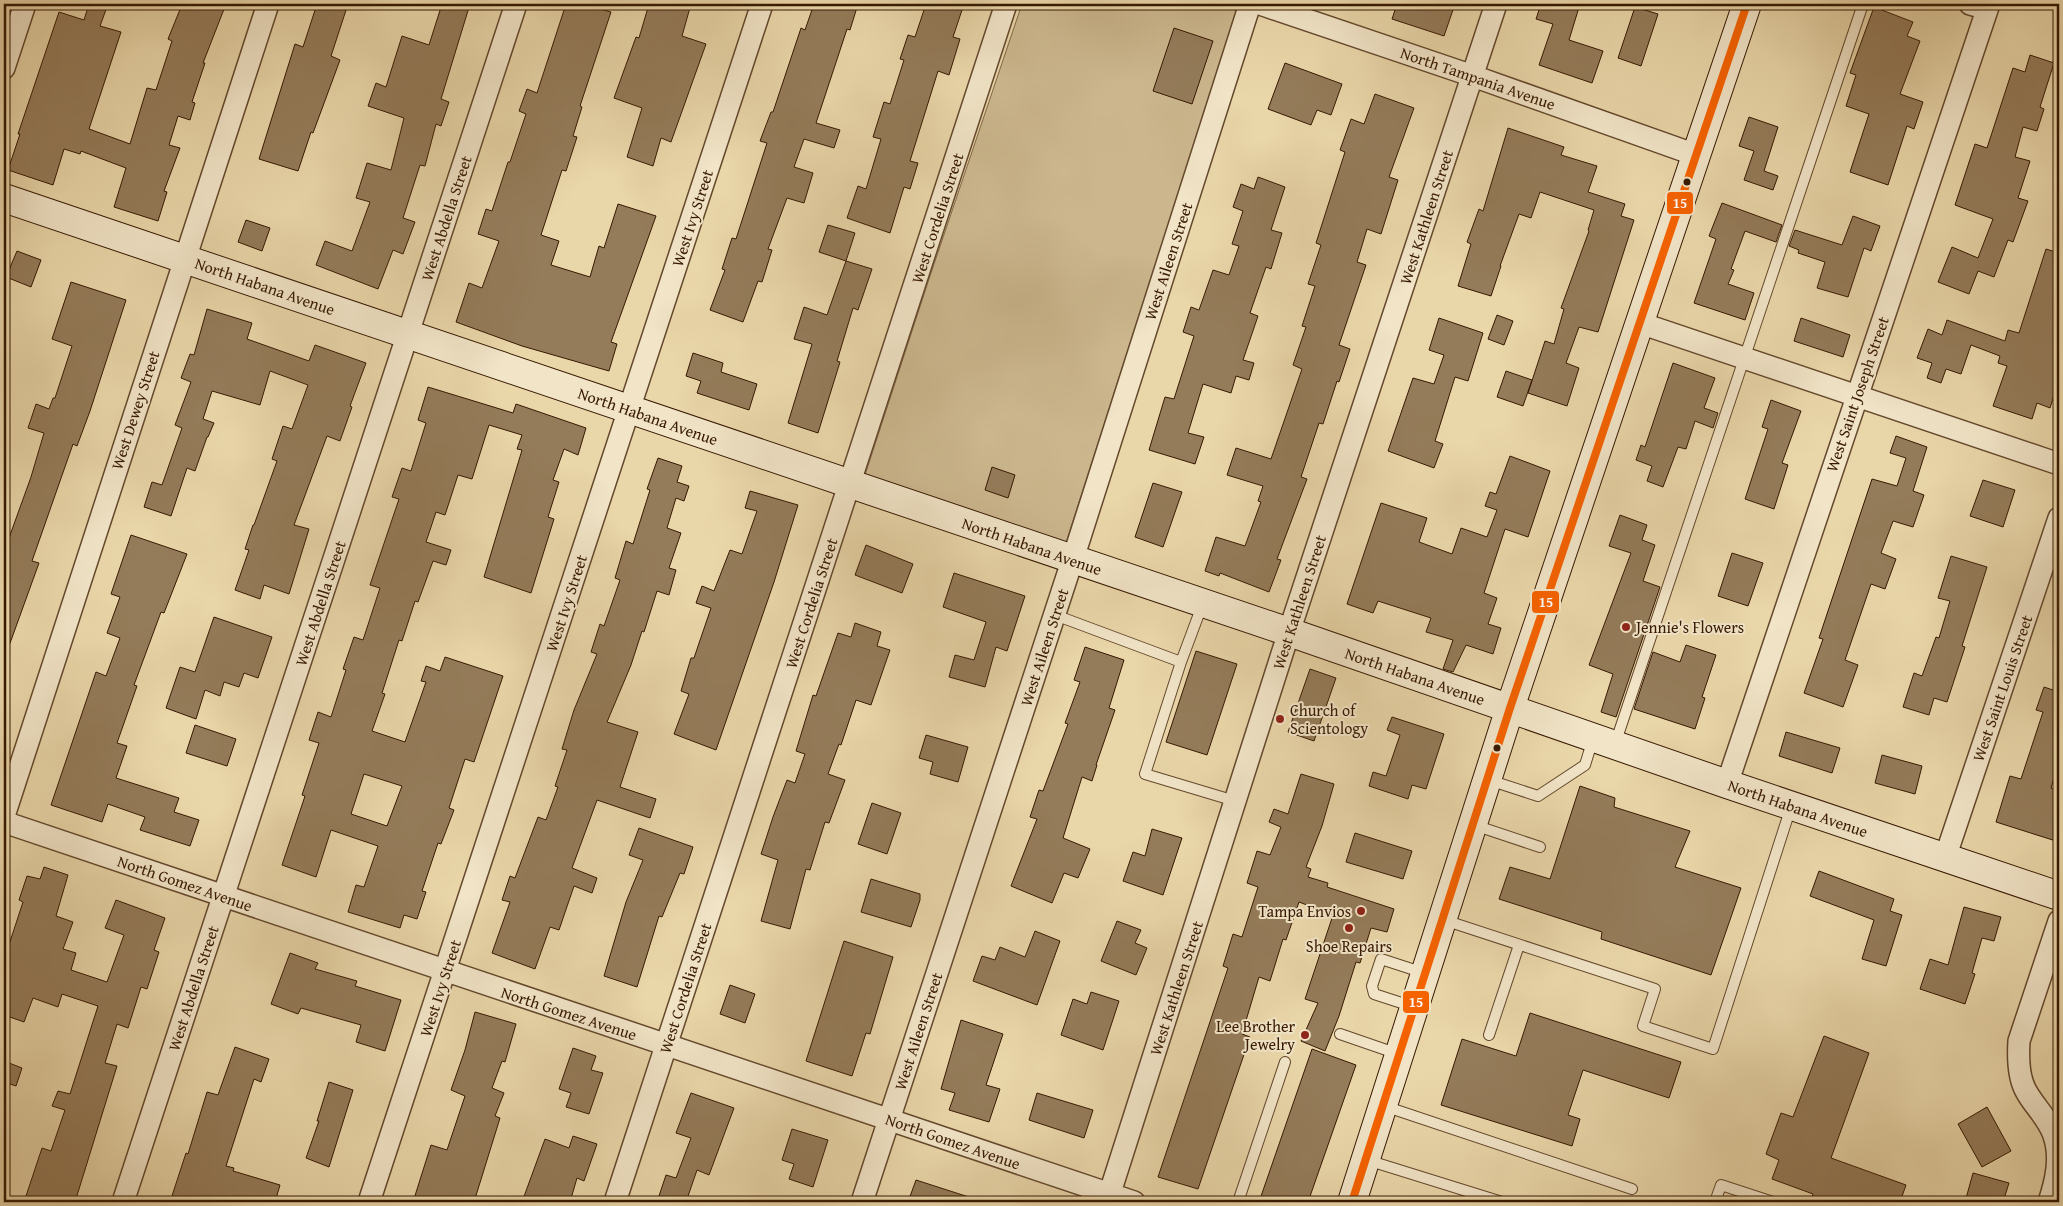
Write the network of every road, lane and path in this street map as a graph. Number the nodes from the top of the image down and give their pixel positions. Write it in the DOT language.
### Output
graph roads {
  1 [pos="25,4"];
  2 [pos="268,4"];
  3 [pos="516,4"];
  4 [pos="762,4"];
  5 [pos="1006,4"];
  6 [pos="1250,4"];
  7 [pos="1260,4"];
  8 [pos="1496,4"];
  9 [pos="1747,4"];
  10 [pos="1863,4"];
  11 [pos="1982,6"];
  12 [pos="4,68"];
  13 [pos="1473,76"];
  14 [pos="1696,155"];
  15 [pos="4,198"];
  16 [pos="184,259"];
  17 [pos="1640,323"];
  18 [pos="408,334"];
  19 [pos="1746,358"];
  20 [pos="1856,394"];
  21 [pos="630,410"];
  22 [pos="2059,464"];
  23 [pos="850,484"];
  24 [pos="2059,518"];
  25 [pos="1073,559"];
  26 [pos="1203,603"];
  27 [pos="1055,615"];
  28 [pos="1289,632"];
  29 [pos="1181,662"];
  30 [pos="1510,708"];
  31 [pos="1604,741"];
  32 [pos="1488,779"];
  33 [pos="1727,784"];
  34 [pos="1235,802"];
  35 [pos="1792,805"];
  36 [pos="4,816"];
  37 [pos="4,822"];
  38 [pos="1473,825"];
  39 [pos="1540,847"];
  40 [pos="1945,858"];
  41 [pos="223,896"];
  42 [pos="2059,896"];
  43 [pos="1443,920"];
  44 [pos="2059,920"];
  45 [pos="1519,945"];
  46 [pos="446,972"];
  47 [pos="1425,973"];
  48 [pos="1414,1008"];
  49 [pos="1340,1034"];
  50 [pos="1490,1035"];
  51 [pos="667,1045"];
  52 [pos="1399,1054"];
  53 [pos="1285,1062"];
  54 [pos="1383,1105"];
  55 [pos="889,1120"];
  56 [pos="1366,1160"];
  57 [pos="1632,1190"];
  58 [pos="1109,1198"];
  59 [pos="123,1202"];
  60 [pos="369,1202"];
  61 [pos="615,1202"];
  62 [pos="862,1202"];
  63 [pos="1134,1202"];
  64 [pos="1238,1202"];
  65 [pos="1352,1202"];
  66 [pos="1502,1202"];
  67 [pos="1716,1202"];
  68 [pos="1773,1202"];
  69 [pos="2049,1202"];
  1 -- 12 [label="street"];
  2 -- 16 [label="street, West Dewey Street"];
  3 -- 18 [label="street, West Abdella Street"];
  4 -- 21 [label="street, West Ivy Street"];
  5 -- 23 [label="street, West Cordelia Street"];
  6 -- 25 [label="street, West Aileen Street"];
  7 -- 13 [label="street, North Tampania Avenue"];
  8 -- 13 [label="street, West Kathleen Street"];
  9 -- 14 [label="street"];
  10 -- 19 [label="lane"];
  11 -- 20 [label="street, West Saint Joseph Street"];
  13 -- 14 [label="street, North Tampania Avenue"];
  13 -- 28 [label="street, West Kathleen Street"];
  14 -- 17 [label="street"];
  15 -- 16 [label="street, North Habana Avenue"];
  16 -- 18 [label="street, North Habana Avenue"];
  16 -- 36 [label="street, West Dewey Street"];
  17 -- 19 [label="street"];
  17 -- 30 [label="street"];
  18 -- 21 [label="street, North Habana Avenue"];
  18 -- 41 [label="street, West Abdella Street"];
  19 -- 20 [label="street"];
  19 -- 31 [label="lane"];
  20 -- 22 [label="street"];
  20 -- 33 [label="street, West Saint Joseph Street"];
  21 -- 23 [label="street, North Habana Avenue"];
  21 -- 46 [label="street, West Ivy Street"];
  23 -- 25 [label="street, North Habana Avenue"];
  23 -- 51 [label="street, West Cordelia Street"];
  24 -- 40 [label="street, West Saint Louis Street"];
  25 -- 26 [label="street, North Habana Avenue"];
  25 -- 27 [label="street, West Aileen Street"];
  26 -- 28 [label="street, North Habana Avenue"];
  26 -- 29 [label="lane"];
  27 -- 29 [label="lane"];
  27 -- 55 [label="street, West Aileen Street"];
  28 -- 30 [label="street, North Habana Avenue"];
  28 -- 34 [label="street, West Kathleen Street"];
  29 -- 34 [label="lane"];
  30 -- 31 [label="street, North Habana Avenue"];
  30 -- 32 [label="street"];
  31 -- 32 [label="lane"];
  31 -- 33 [label="street, North Habana Avenue"];
  32 -- 38 [label="street"];
  33 -- 35 [label="street, North Habana Avenue"];
  34 -- 58 [label="street, West Kathleen Street"];
  35 -- 40 [label="street, North Habana Avenue"];
  35 -- 45 [label="lane"];
  37 -- 41 [label="street, North Gomez Avenue"];
  38 -- 39 [label="lane"];
  38 -- 43 [label="street"];
  40 -- 42 [label="street, North Habana Avenue"];
  41 -- 46 [label="street, North Gomez Avenue"];
  41 -- 59 [label="street, West Abdella Street"];
  43 -- 45 [label="lane"];
  43 -- 47 [label="street"];
  44 -- 69 [label="street"];
  45 -- 50 [label="lane"];
  46 -- 51 [label="street, North Gomez Avenue"];
  46 -- 60 [label="street, West Ivy Street"];
  47 -- 48 [label="street"];
  47 -- 48 [label="lane"];
  48 -- 52 [label="street"];
  49 -- 52 [label="lane"];
  51 -- 55 [label="street, North Gomez Avenue"];
  51 -- 61 [label="street, West Cordelia Street"];
  52 -- 54 [label="street"];
  53 -- 64 [label="lane"];
  54 -- 56 [label="street"];
  54 -- 57 [label="lane"];
  55 -- 58 [label="street, North Gomez Avenue"];
  55 -- 62 [label="street, West Aileen Street"];
  56 -- 65 [label="street"];
  56 -- 66 [label="lane"];
  58 -- 63 [label="street, North Gomez Avenue"];
  67 -- 68 [label="lane"];
}
